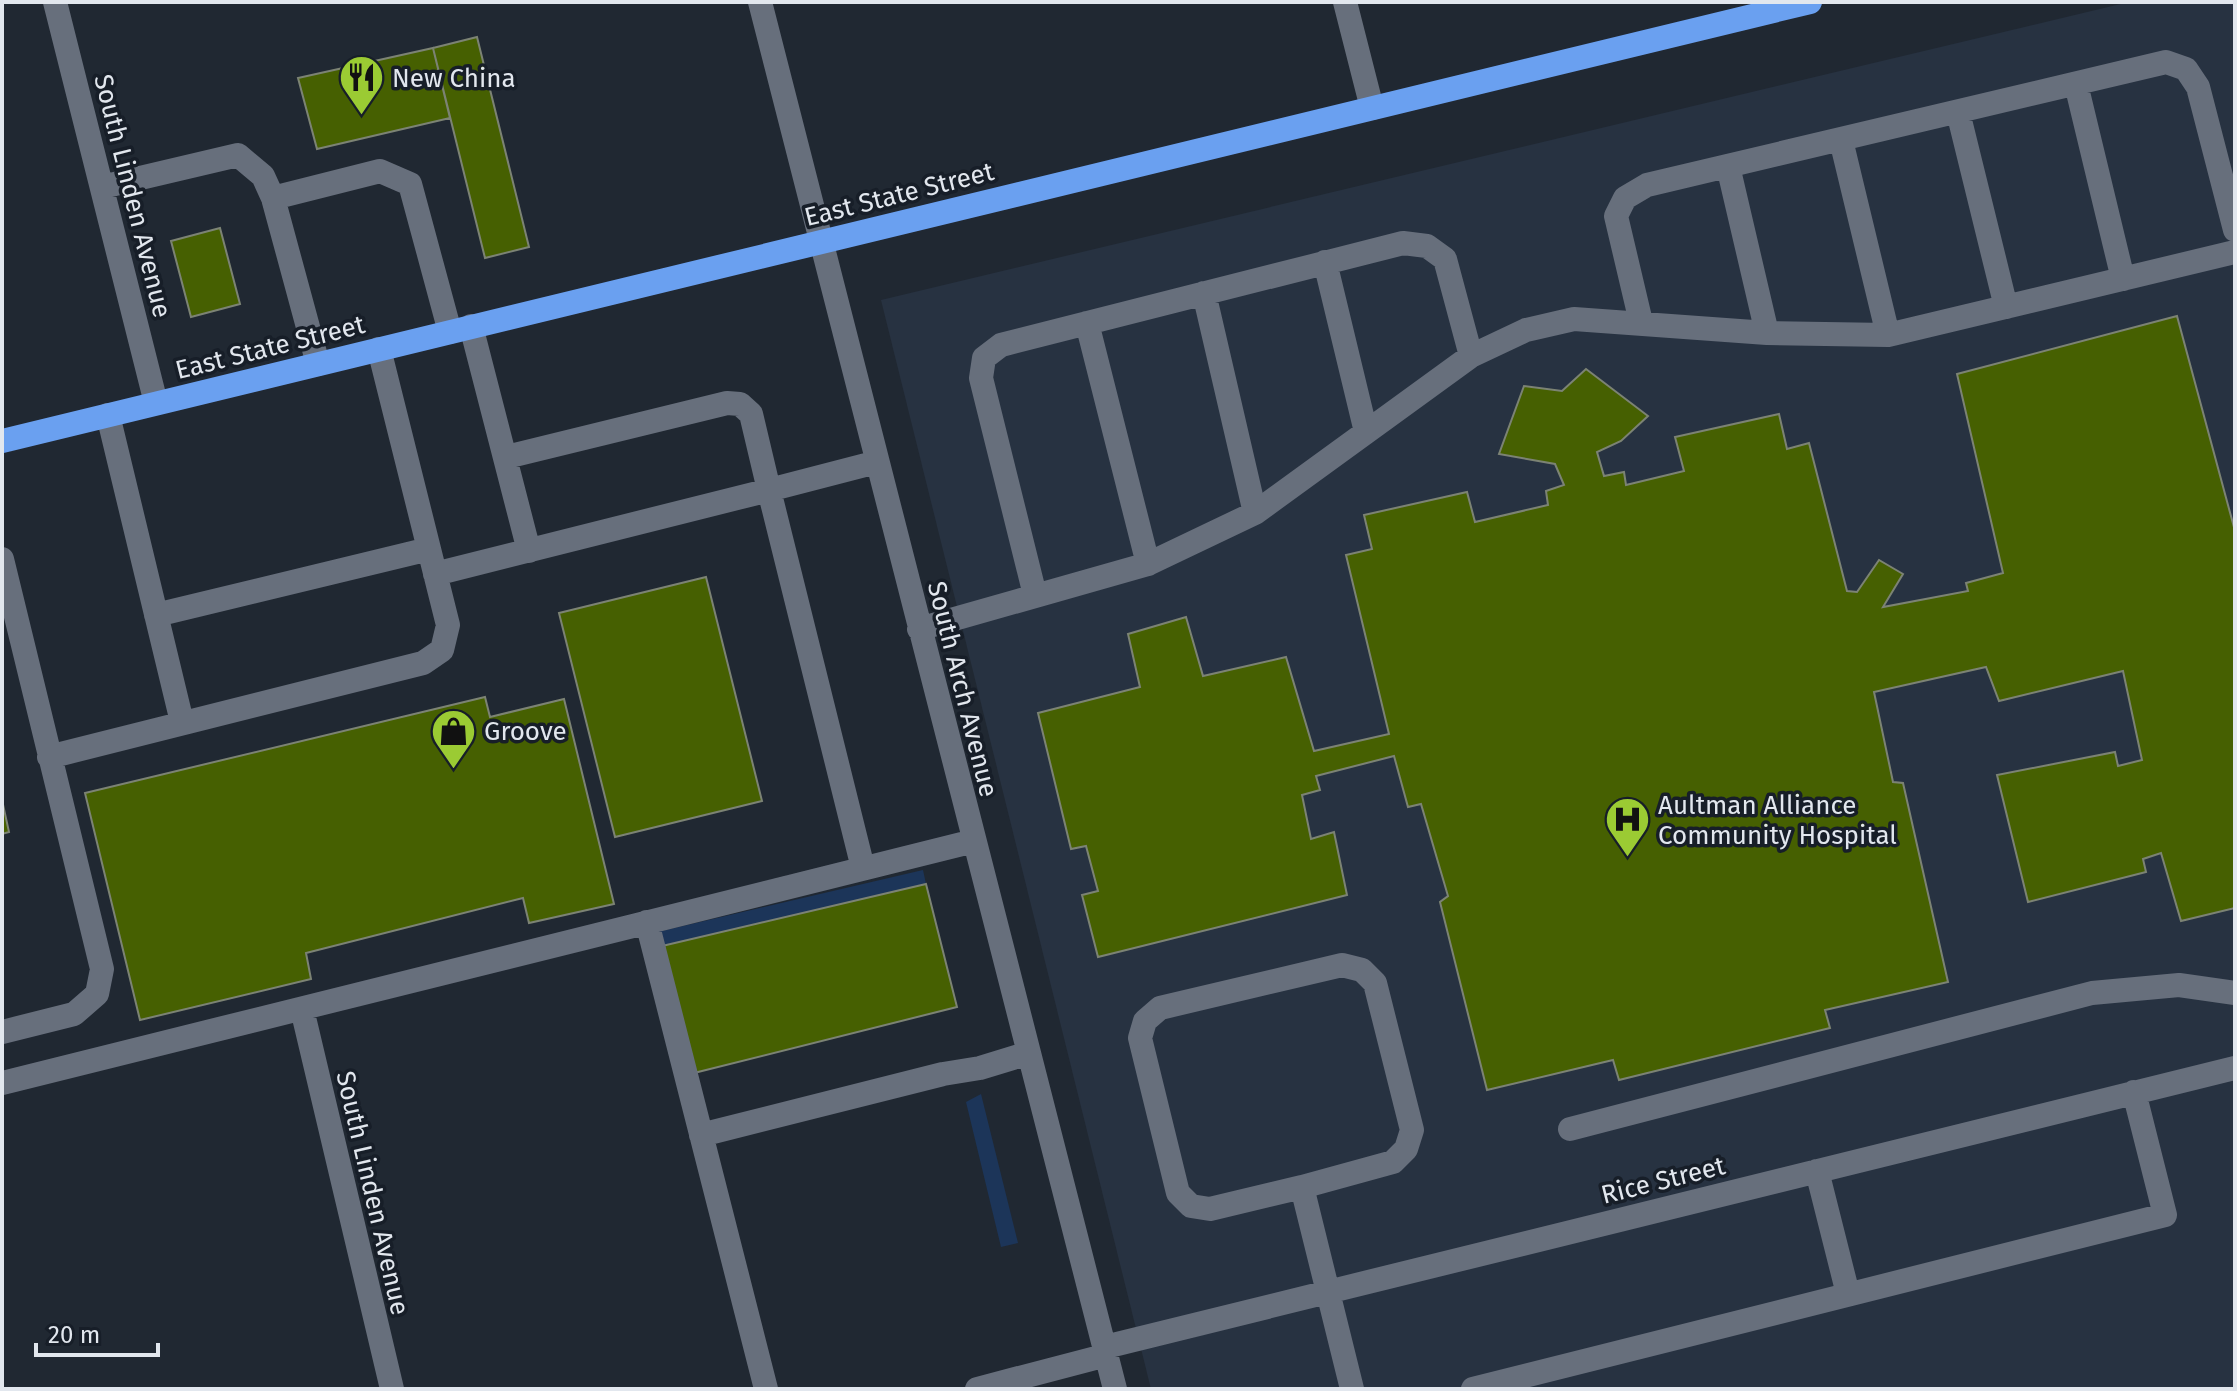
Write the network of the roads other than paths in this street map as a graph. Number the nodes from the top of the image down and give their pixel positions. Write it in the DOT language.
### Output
graph roads {
  1 [pos="55,2"];
  2 [pos="760,2"];
  3 [pos="1345,2"];
  4 [pos="1810,2"];
  5 [pos="2076,84"];
  6 [pos="1372,108"];
  7 [pos="1958,112"];
  8 [pos="1841,140"];
  9 [pos="1728,166"];
  10 [pos="102,187"];
  11 [pos="273,198"];
  12 [pos="2235,230"];
  13 [pos="821,242"];
  14 [pos="2235,252"];
  15 [pos="1325,262"];
  16 [pos="2123,279"];
  17 [pos="1204,293"];
  18 [pos="2006,307"];
  19 [pos="1641,322"];
  20 [pos="1087,323"];
  21 [pos="461,329"];
  22 [pos="1767,333"];
  23 [pos="1888,335"];
  24 [pos="379,349"];
  25 [pos="1471,356"];
  26 [pos="318,364"];
  27 [pos="156,403"];
  28 [pos="108,415"];
  29 [pos="1366,432"];
  30 [pos="2,441"];
  31 [pos="506,457"];
  32 [pos="877,462"];
  33 [pos="769,490"];
  34 [pos="1255,513"];
  35 [pos="429,549"];
  36 [pos="529,551"];
  37 [pos="2,559"];
  38 [pos="1148,564"];
  39 [pos="435,574"];
  40 [pos="1035,595"];
  41 [pos="156,615"];
  42 [pos="919,629"];
  43 [pos="182,722"];
  44 [pos="49,757"];
  45 [pos="974,841"];
  46 [pos="863,868"];
  47 [pos="647,922"];
  48 [pos="2235,993"];
  49 [pos="302,1009"];
  50 [pos="2,1032"];
  51 [pos="1029,1053"];
  52 [pos="2235,1068"];
  53 [pos="2,1083"];
  54 [pos="2134,1092"];
  55 [pos="1570,1129"];
  56 [pos="701,1135"];
  57 [pos="1817,1171"];
  58 [pos="1302,1187"];
  59 [pos="1327,1292"];
  60 [pos="1848,1294"];
  61 [pos="1106,1351"];
  62 [pos="392,1389"];
  63 [pos="766,1389"];
  64 [pos="977,1389"];
  65 [pos="1115,1389"];
  66 [pos="1352,1389"];
  67 [pos="1473,1389"];
  1 -- 10 [label="street, South Linden Avenue"];
  2 -- 13 [label="street, South Arch Avenue"];
  3 -- 6 [label="street"];
  4 -- 6 [label="highway, East State Street"];
  5 -- 7 [label="street"];
  5 -- 12 [label="street"];
  5 -- 16 [label="street"];
  6 -- 13 [label="highway, East State Street"];
  7 -- 8 [label="street"];
  7 -- 18 [label="street"];
  8 -- 9 [label="street"];
  8 -- 23 [label="street"];
  9 -- 19 [label="street"];
  9 -- 22 [label="street"];
  10 -- 11 [label="street"];
  10 -- 27 [label="street, South Linden Avenue"];
  11 -- 21 [label="street"];
  11 -- 26 [label="street"];
  13 -- 21 [label="highway, East State Street"];
  13 -- 32 [label="street, South Arch Avenue"];
  14 -- 16 [label="street"];
  15 -- 17 [label="street"];
  15 -- 25 [label="street"];
  15 -- 29 [label="street"];
  16 -- 18 [label="street"];
  17 -- 20 [label="street"];
  17 -- 34 [label="street"];
  18 -- 23 [label="street"];
  19 -- 22 [label="street"];
  19 -- 25 [label="street"];
  20 -- 38 [label="street"];
  20 -- 40 [label="street"];
  21 -- 24 [label="highway, East State Street"];
  21 -- 31 [label="street"];
  22 -- 23 [label="street"];
  24 -- 26 [label="highway, East State Street"];
  24 -- 35 [label="street"];
  25 -- 29 [label="street"];
  26 -- 27 [label="highway, East State Street"];
  27 -- 28 [label="highway, East State Street"];
  28 -- 30 [label="highway, East State Street"];
  28 -- 41 [label="street"];
  29 -- 34 [label="street"];
  31 -- 33 [label="street"];
  31 -- 36 [label="street"];
  32 -- 33 [label="street"];
  32 -- 42 [label="street, South Arch Avenue"];
  33 -- 36 [label="street"];
  33 -- 46 [label="street"];
  34 -- 38 [label="street"];
  35 -- 39 [label="street"];
  35 -- 41 [label="street"];
  36 -- 39 [label="street"];
  37 -- 44 [label="street"];
  38 -- 40 [label="street"];
  39 -- 43 [label="street"];
  40 -- 42 [label="street"];
  41 -- 43 [label="street"];
  42 -- 45 [label="street, South Arch Avenue"];
  43 -- 44 [label="street"];
  44 -- 50 [label="street"];
  45 -- 46 [label="street"];
  45 -- 51 [label="street, South Arch Avenue"];
  46 -- 47 [label="street"];
  47 -- 49 [label="street"];
  47 -- 56 [label="street"];
  48 -- 55 [label="street"];
  49 -- 53 [label="street"];
  49 -- 62 [label="street, South Linden Avenue"];
  51 -- 56 [label="street"];
  51 -- 61 [label="street, South Arch Avenue"];
  52 -- 54 [label="street, Rice Street"];
  54 -- 57 [label="street, Rice Street"];
  54 -- 60 [label="street"];
  56 -- 63 [label="street"];
  57 -- 59 [label="street, Rice Street"];
  57 -- 60 [label="street"];
  58 -- 58 [label="street"];
  58 -- 59 [label="street"];
  59 -- 61 [label="street, Rice Street"];
  59 -- 66 [label="street"];
  60 -- 67 [label="street"];
  61 -- 64 [label="street, Rice Street"];
  61 -- 65 [label="street, South Arch Avenue"];
}
